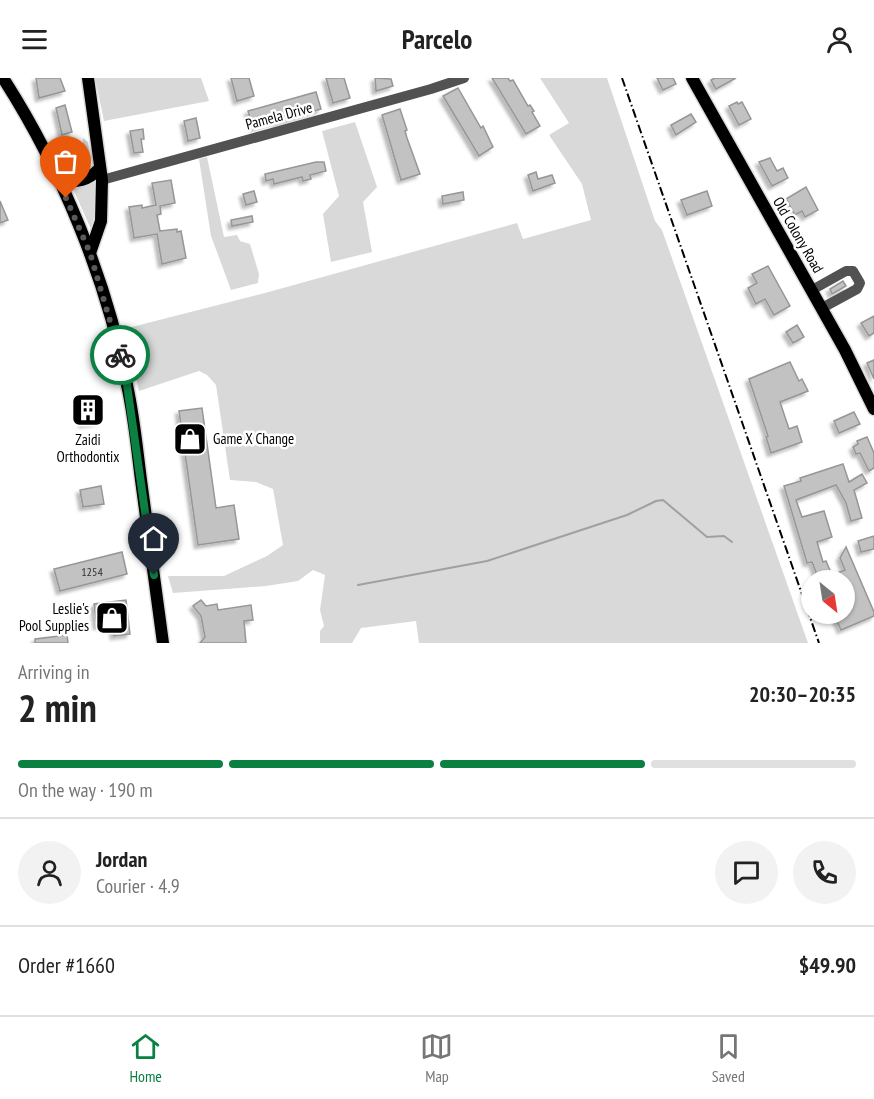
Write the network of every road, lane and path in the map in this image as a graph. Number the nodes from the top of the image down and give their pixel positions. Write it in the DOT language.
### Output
graph roads {
  1 [pos="3,78"];
  2 [pos="88,78"];
  3 [pos="464,78"];
  4 [pos="692,78"];
  5 [pos="101,174"];
  6 [pos="59,180"];
  7 [pos="90,253"];
  8 [pos="812,290"];
  9 [pos="822,308"];
  10 [pos="874,409"];
  11 [pos="163,643"];
  1 -- 6 [label="main road"];
  2 -- 5 [label="main road"];
  3 -- 5 [label="street, Pamela Drive"];
  4 -- 8 [label="main road, Old Colony Road"];
  5 -- 6 [label="main road"];
  5 -- 7 [label="main road"];
  6 -- 7 [label="main road"];
  7 -- 11 [label="main road"];
  8 -- 9 [label="main road, Old Colony Road"];
  8 -- 9 [label="street"];
  9 -- 10 [label="main road, Old Colony Road"];
}
